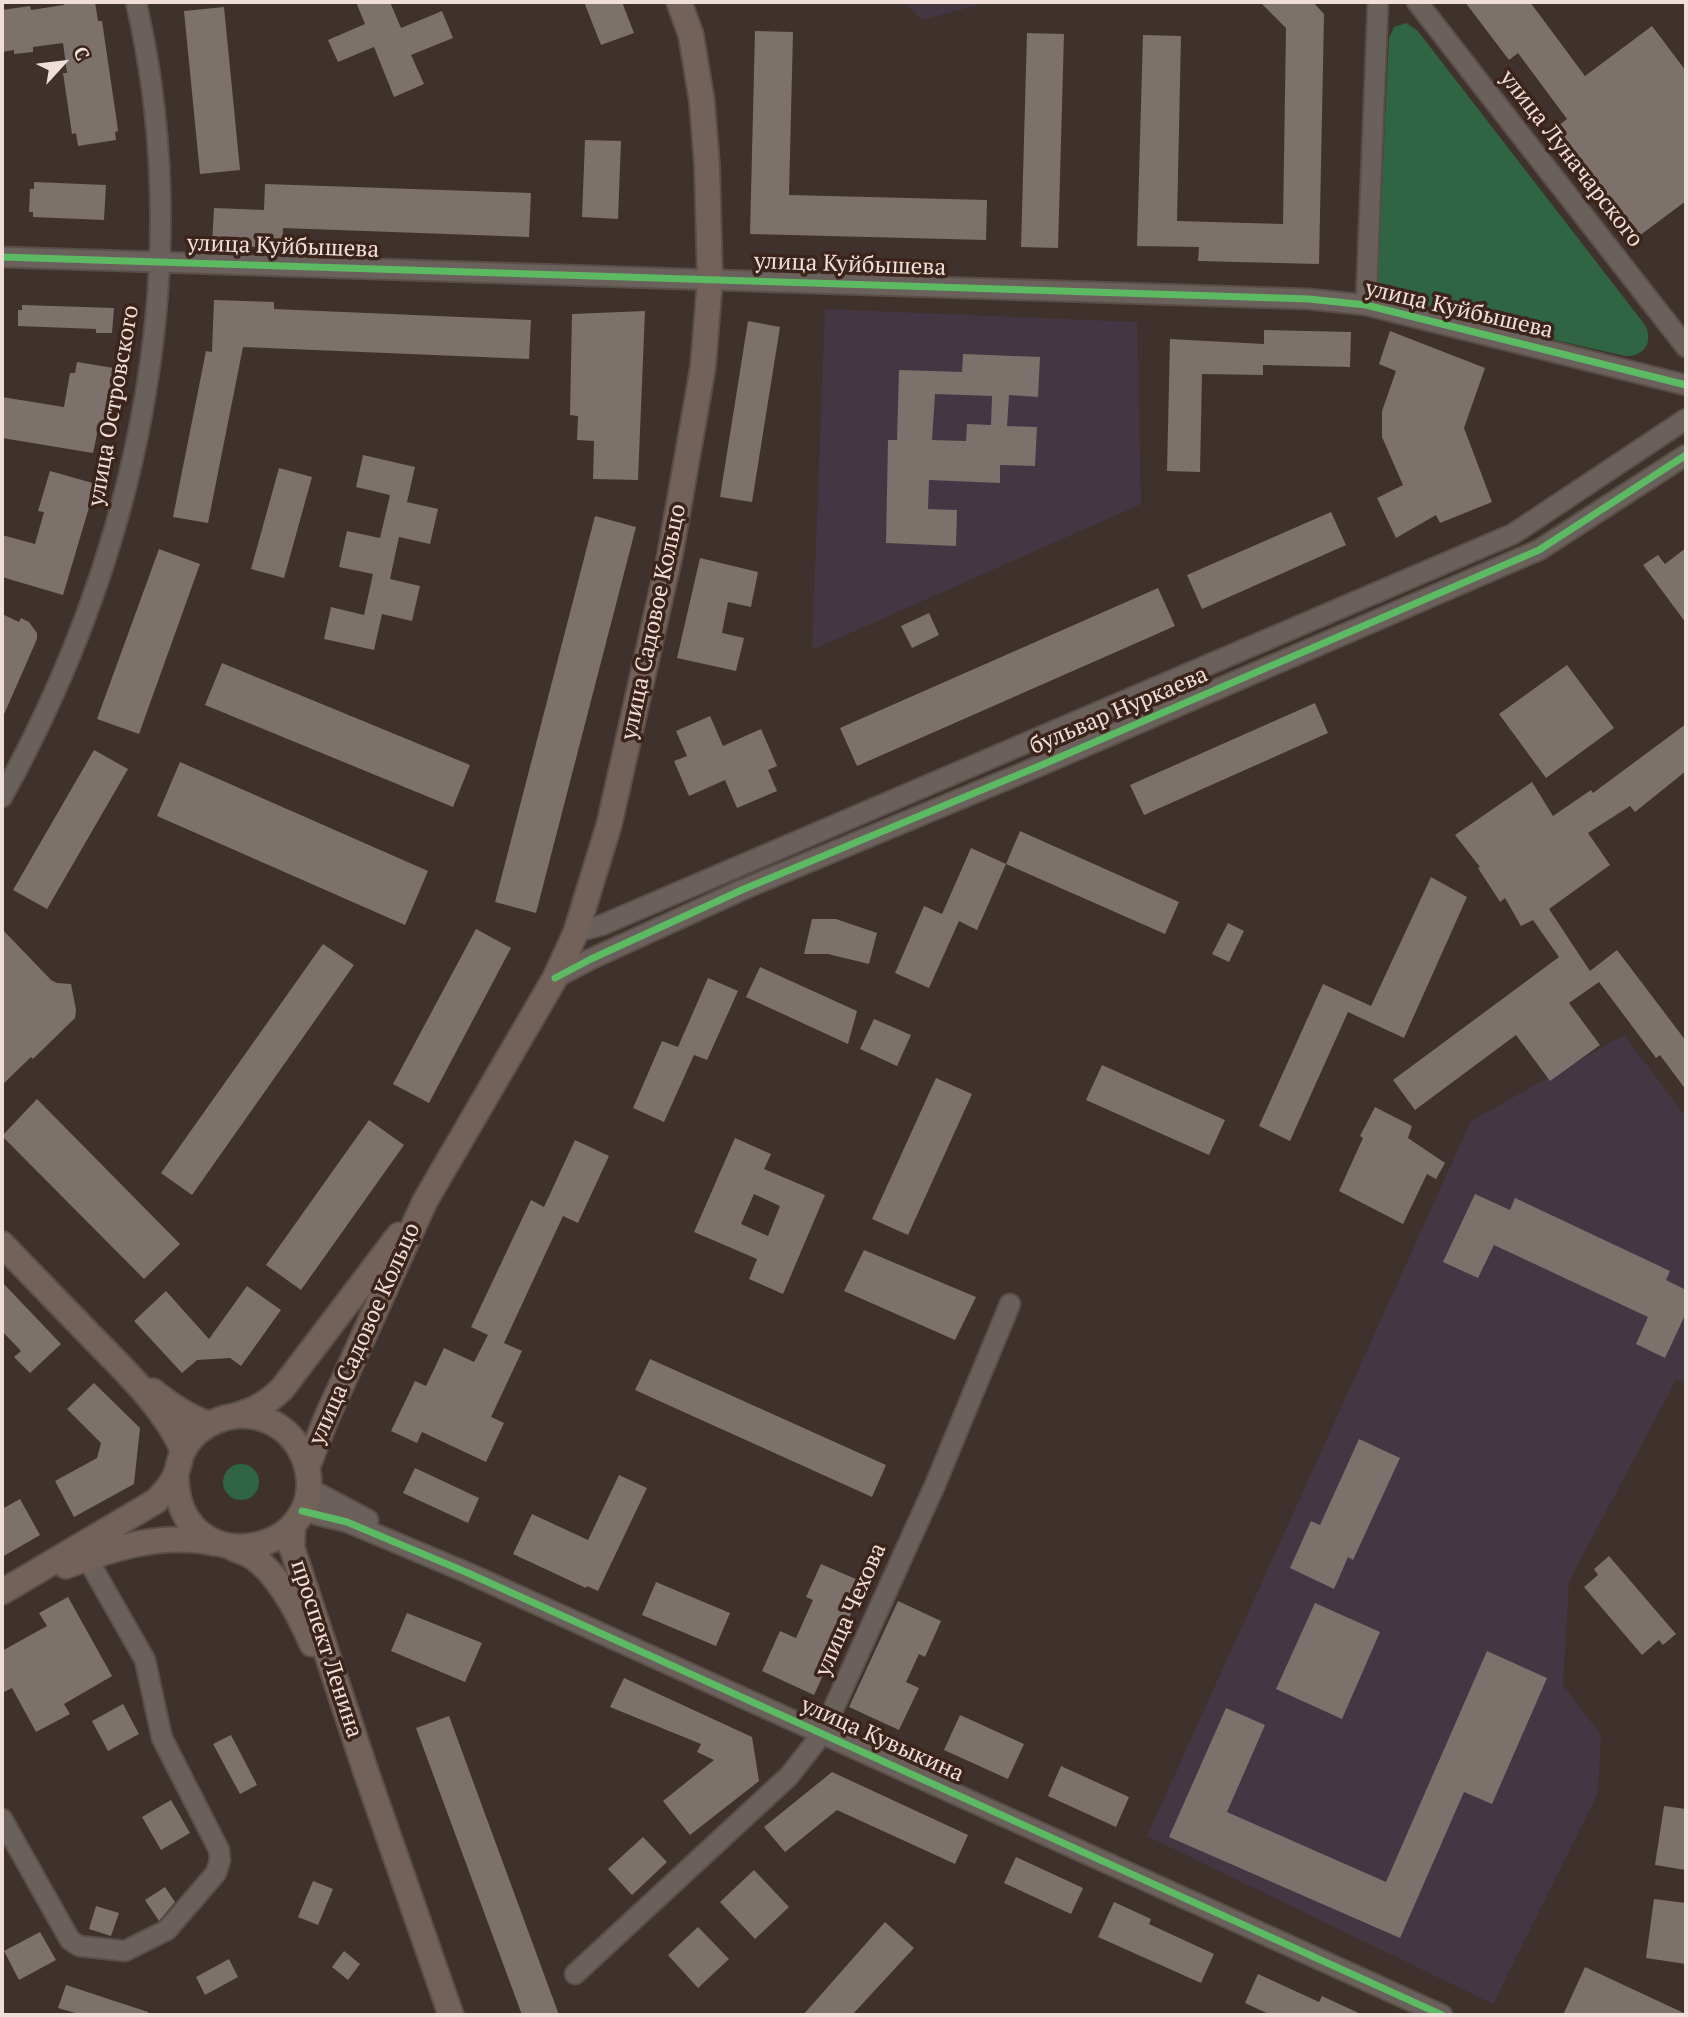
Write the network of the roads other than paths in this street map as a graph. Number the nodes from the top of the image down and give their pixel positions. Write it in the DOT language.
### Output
graph roads {
  1 [pos="136,2"];
  2 [pos="679,2"];
  3 [pos="1378,2"];
  4 [pos="1417,2"];
  5 [pos="2,257"];
  6 [pos="160,262"];
  7 [pos="710,280"];
  8 [pos="1366,305"];
  9 [pos="1686,347"];
  10 [pos="1686,385"];
  11 [pos="1686,419"];
  12 [pos="1686,455"];
  13 [pos="2,797"];
  14 [pos="576,932"];
  15 [pos="555,978"];
  16 [pos="425,1200"];
  17 [pos="2,1244"];
  18 [pos="1010,1304"];
  19 [pos="121,1367"];
  20 [pos="233,1416"];
  21 [pos="209,1424"];
  22 [pos="183,1450"];
  23 [pos="176,1475"];
  24 [pos="302,1498"];
  25 [pos="225,1546"];
  26 [pos="87,1558"];
  27 [pos="7,1589"];
  28 [pos="822,1734"];
  29 [pos="366,1772"];
  30 [pos="2,1819"];
  31 [pos="575,1974"];
  32 [pos="451,2015"];
  33 [pos="1442,2015"];
  1 -- 6 [label="street, улица Островского"];
  2 -- 7 [label="main road, улица Садовое Кольцо"];
  3 -- 8 [label="street"];
  4 -- 9 [label="street, улица Луначарского"];
  5 -- 6 [label="street, улица Куйбышева"];
  6 -- 7 [label="street, улица Куйбышева"];
  6 -- 13 [label="street, улица Островского"];
  7 -- 8 [label="street, улица Куйбышева"];
  7 -- 14 [label="main road, улица Садовое Кольцо"];
  8 -- 10 [label="street, улица Куйбышева"];
  11 -- 14 [label="street, бульвар Нуркаева"];
  12 -- 15 [label="street, бульвар Нуркаева"];
  14 -- 15 [label="main road, улица Садовое Кольцо"];
  15 -- 16 [label="main road, улица Садовое Кольцо"];
  16 -- 20 [label="main road, улица Садовое Кольцо"];
  16 -- 24 [label="main road, улица Садовое Кольцо"];
  17 -- 19 [label="main road"];
  18 -- 28 [label="street, улица Чехова"];
  19 -- 21 [label="main road"];
  19 -- 22 [label="main road"];
  20 -- 21 [label="main road"];
  20 -- 24 [label="main road"];
  21 -- 22 [label="main road"];
  22 -- 23 [label="main road"];
  23 -- 25 [label="main road"];
  23 -- 27 [label="main road"];
  24 -- 25 [label="main road"];
  24 -- 28 [label="street, улица Кувыкина"];
  24 -- 29 [label="main road, проспект Ленина"];
  25 -- 26 [label="main road"];
  25 -- 29 [label="main road, проспект Ленина"];
  26 -- 27 [label="main road"];
  26 -- 30 [label="street"];
  28 -- 31 [label="street, улица Чехова"];
  28 -- 33 [label="street, улица Кувыкина"];
  29 -- 32 [label="main road, проспект Ленина"];
}
